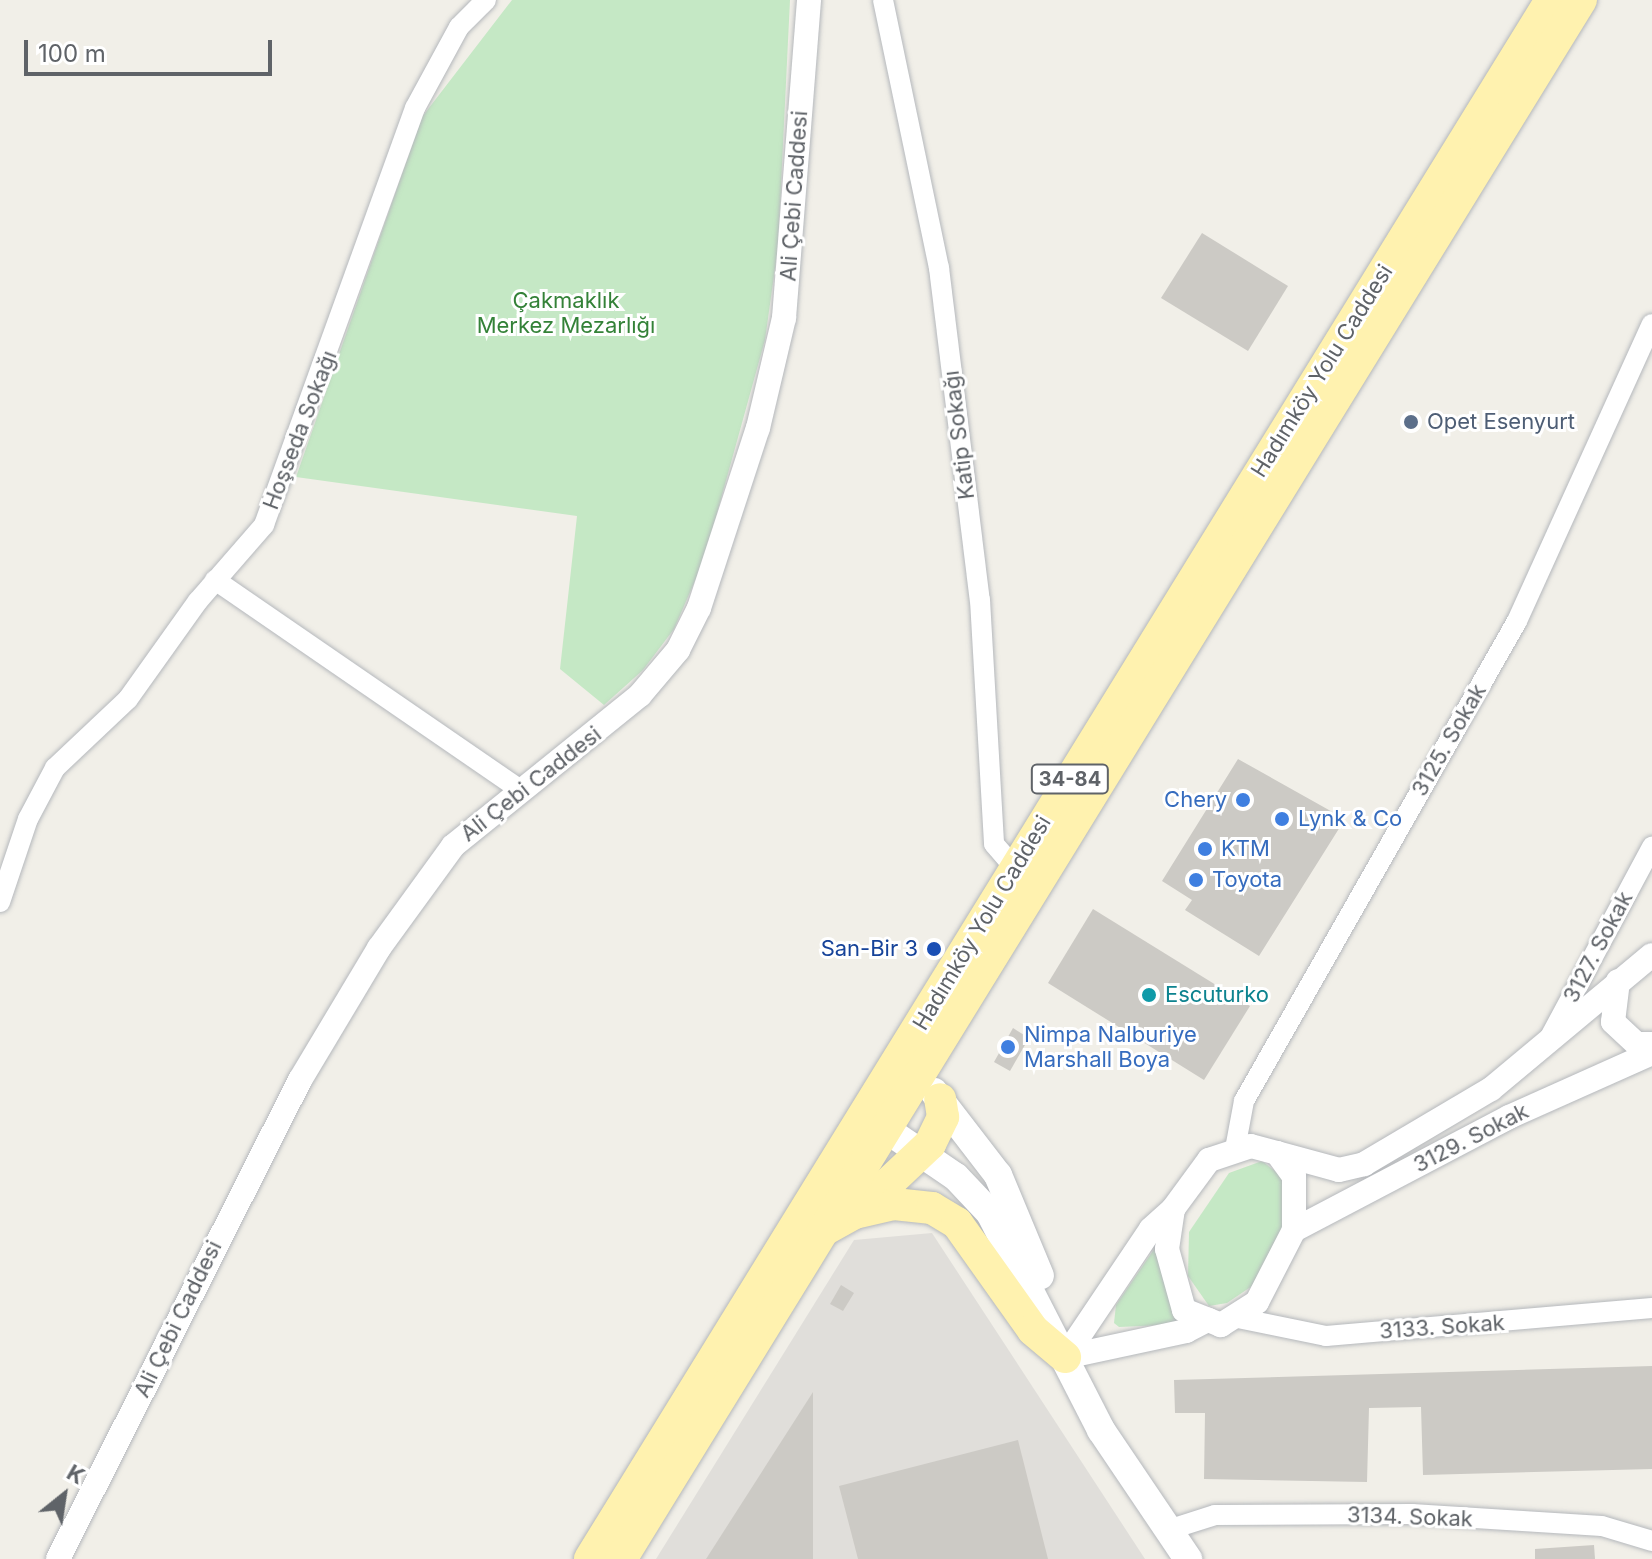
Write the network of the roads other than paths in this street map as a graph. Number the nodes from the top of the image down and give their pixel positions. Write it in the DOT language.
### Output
graph roads {
  1 [pos="486,0"];
  2 [pos="809,0"];
  3 [pos="883,0"];
  4 [pos="1551,0"];
  5 [pos="1581,0"];
  6 [pos="1652,324"];
  7 [pos="215,580"];
  8 [pos="520,790"];
  9 [pos="1652,847"];
  10 [pos="1015,868"];
  11 [pos="0,902"];
  12 [pos="1652,955"];
  13 [pos="1618,981"];
  14 [pos="1652,1044"];
  15 [pos="1544,1048"];
  16 [pos="1652,1053"];
  17 [pos="907,1086"];
  18 [pos="887,1130"];
  19 [pos="1235,1149"];
  20 [pos="1277,1153"];
  21 [pos="920,1155"];
  22 [pos="1173,1209"];
  23 [pos="855,1213"];
  24 [pos="824,1230"];
  25 [pos="1294,1230"];
  26 [pos="1652,1308"];
  27 [pos="1233,1317"];
  28 [pos="1208,1320"];
  29 [pos="1065,1357"];
  30 [pos="1168,1530"];
  31 [pos="1652,1541"];
  32 [pos="58,1559"];
  33 [pos="590,1559"];
  34 [pos="621,1559"];
  35 [pos="1188,1559"];
  1 -- 7 [label="street, Hoşseda Sokağı"];
  2 -- 8 [label="street, Ali Çebi Caddesi"];
  3 -- 10 [label="street, Katip Sokağı"];
  4 -- 10 [label="main road, Hadımköy Yolu Caddesi / 34-84"];
  5 -- 17 [label="main road, Hadımköy Yolu Caddesi / 34-84"];
  6 -- 19 [label="street, 3125. Sokak"];
  7 -- 8 [label="street"];
  7 -- 11 [label="street, Hoşseda Sokağı"];
  8 -- 32 [label="street, Ali Çebi Caddesi"];
  9 -- 15 [label="street, 3127. Sokak"];
  10 -- 17 [label="main road, Hadımköy Yolu Caddesi / 34-84"];
  12 -- 13 [label="street"];
  13 -- 14 [label="street"];
  13 -- 15 [label="street"];
  15 -- 20 [label="street"];
  16 -- 25 [label="street, 3129. Sokak"];
  17 -- 18 [label="main road, Hadımköy Yolu Caddesi / 34-84"];
  17 -- 21 [label="main road"];
  17 -- 29 [label="main road"];
  17 -- 33 [label="main road, Hadımköy Yolu Caddesi / 34-84"];
  18 -- 21 [label="main road"];
  18 -- 24 [label="main road, Hadımköy Yolu Caddesi / 34-84"];
  19 -- 20 [label="street"];
  19 -- 22 [label="street"];
  20 -- 25 [label="street"];
  21 -- 23 [label="main road"];
  21 -- 29 [label="main road"];
  22 -- 28 [label="street"];
  22 -- 29 [label="street"];
  23 -- 24 [label="main road"];
  23 -- 29 [label="main road"];
  24 -- 34 [label="main road, Hadımköy Yolu Caddesi / 34-84"];
  25 -- 27 [label="street"];
  26 -- 27 [label="street, 3133. Sokak"];
  27 -- 28 [label="street"];
  28 -- 29 [label="street"];
  29 -- 30 [label="main road"];
  30 -- 31 [label="street, 3134. Sokak"];
  30 -- 35 [label="main road"];
}
